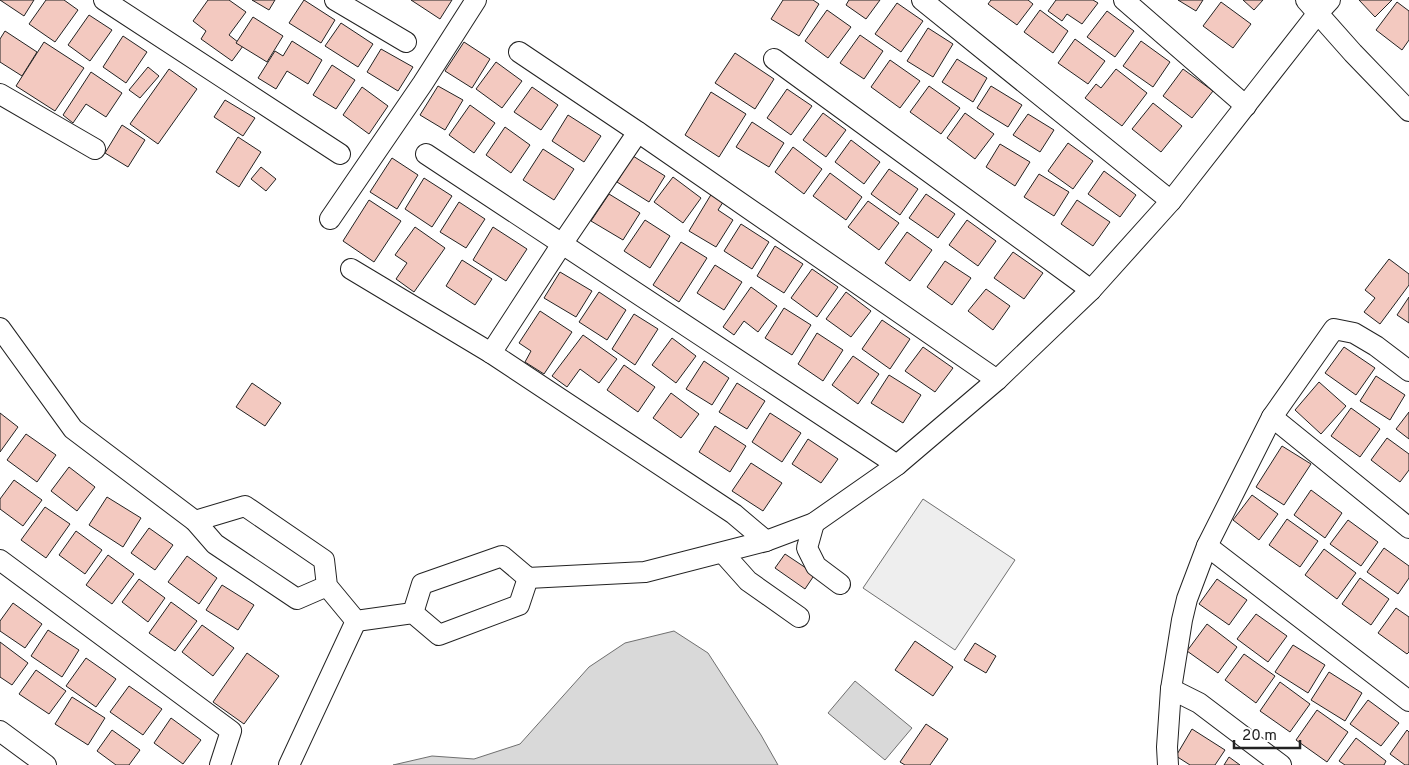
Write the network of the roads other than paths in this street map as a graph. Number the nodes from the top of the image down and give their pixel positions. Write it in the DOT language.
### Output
graph roads {
  1 [pos="104,0"];
  2 [pos="336,0"];
  3 [pos="476,0"];
  4 [pos="922,0"];
  5 [pos="1124,0"];
  6 [pos="1318,4"];
  7 [pos="406,42"];
  8 [pos="519,52"];
  9 [pos="774,60"];
  10 [pos="0,94"];
  11 [pos="1246,106"];
  12 [pos="1409,111"];
  13 [pos="638,132"];
  14 [pos="95,149"];
  15 [pos="340,154"];
  16 [pos="426,154"];
  17 [pos="1171,201"];
  18 [pos="330,219"];
  19 [pos="562,244"];
  20 [pos="351,269"];
  21 [pos="1091,290"];
  22 [pos="0,328"];
  23 [pos="491,353"];
  24 [pos="1409,371"];
  25 [pos="997,380"];
  26 [pos="1272,417"];
  27 [pos="897,465"];
  28 [pos="195,521"];
  29 [pos="814,522"];
  30 [pos="1409,528"];
  31 [pos="766,541"];
  32 [pos="1207,546"];
  33 [pos="723,553"];
  34 [pos="0,560"];
  35 [pos="528,578"];
  36 [pos="840,584"];
  37 [pos="327,586"];
  38 [pos="413,613"];
  39 [pos="799,617"];
  40 [pos="356,621"];
  41 [pos="1171,689"];
  42 [pos="1409,701"];
  43 [pos="0,731"];
  44 [pos="46,765"];
  45 [pos="220,765"];
  46 [pos="289,765"];
  47 [pos="1168,765"];
  48 [pos="1281,765"];
  1 -- 15 [label="street"];
  2 -- 7 [label="street"];
  3 -- 18 [label="street"];
  4 -- 17 [label="street"];
  5 -- 11 [label="street"];
  6 -- 11 [label="street"];
  6 -- 12 [label="street"];
  8 -- 13 [label="street"];
  9 -- 21 [label="street"];
  10 -- 14 [label="street"];
  11 -- 17 [label="street"];
  13 -- 19 [label="street"];
  13 -- 25 [label="street"];
  16 -- 19 [label="street"];
  17 -- 21 [label="street"];
  19 -- 23 [label="street"];
  19 -- 27 [label="street"];
  20 -- 23 [label="street"];
  21 -- 25 [label="street"];
  22 -- 28 [label="street"];
  23 -- 31 [label="street"];
  24 -- 26 [label="street"];
  25 -- 27 [label="street"];
  26 -- 30 [label="street"];
  26 -- 32 [label="street"];
  27 -- 29 [label="street"];
  28 -- 37 [label="street"];
  28 -- 37 [label="street"];
  29 -- 31 [label="street"];
  29 -- 36 [label="street"];
  31 -- 33 [label="street"];
  32 -- 41 [label="street"];
  32 -- 42 [label="street"];
  33 -- 35 [label="street"];
  33 -- 39 [label="street"];
  34 -- 45 [label="street"];
  35 -- 38 [label="street"];
  35 -- 38 [label="street"];
  37 -- 40 [label="street"];
  38 -- 40 [label="street"];
  40 -- 46 [label="street"];
  41 -- 47 [label="street"];
  41 -- 48 [label="street"];
  43 -- 44 [label="street"];
}
